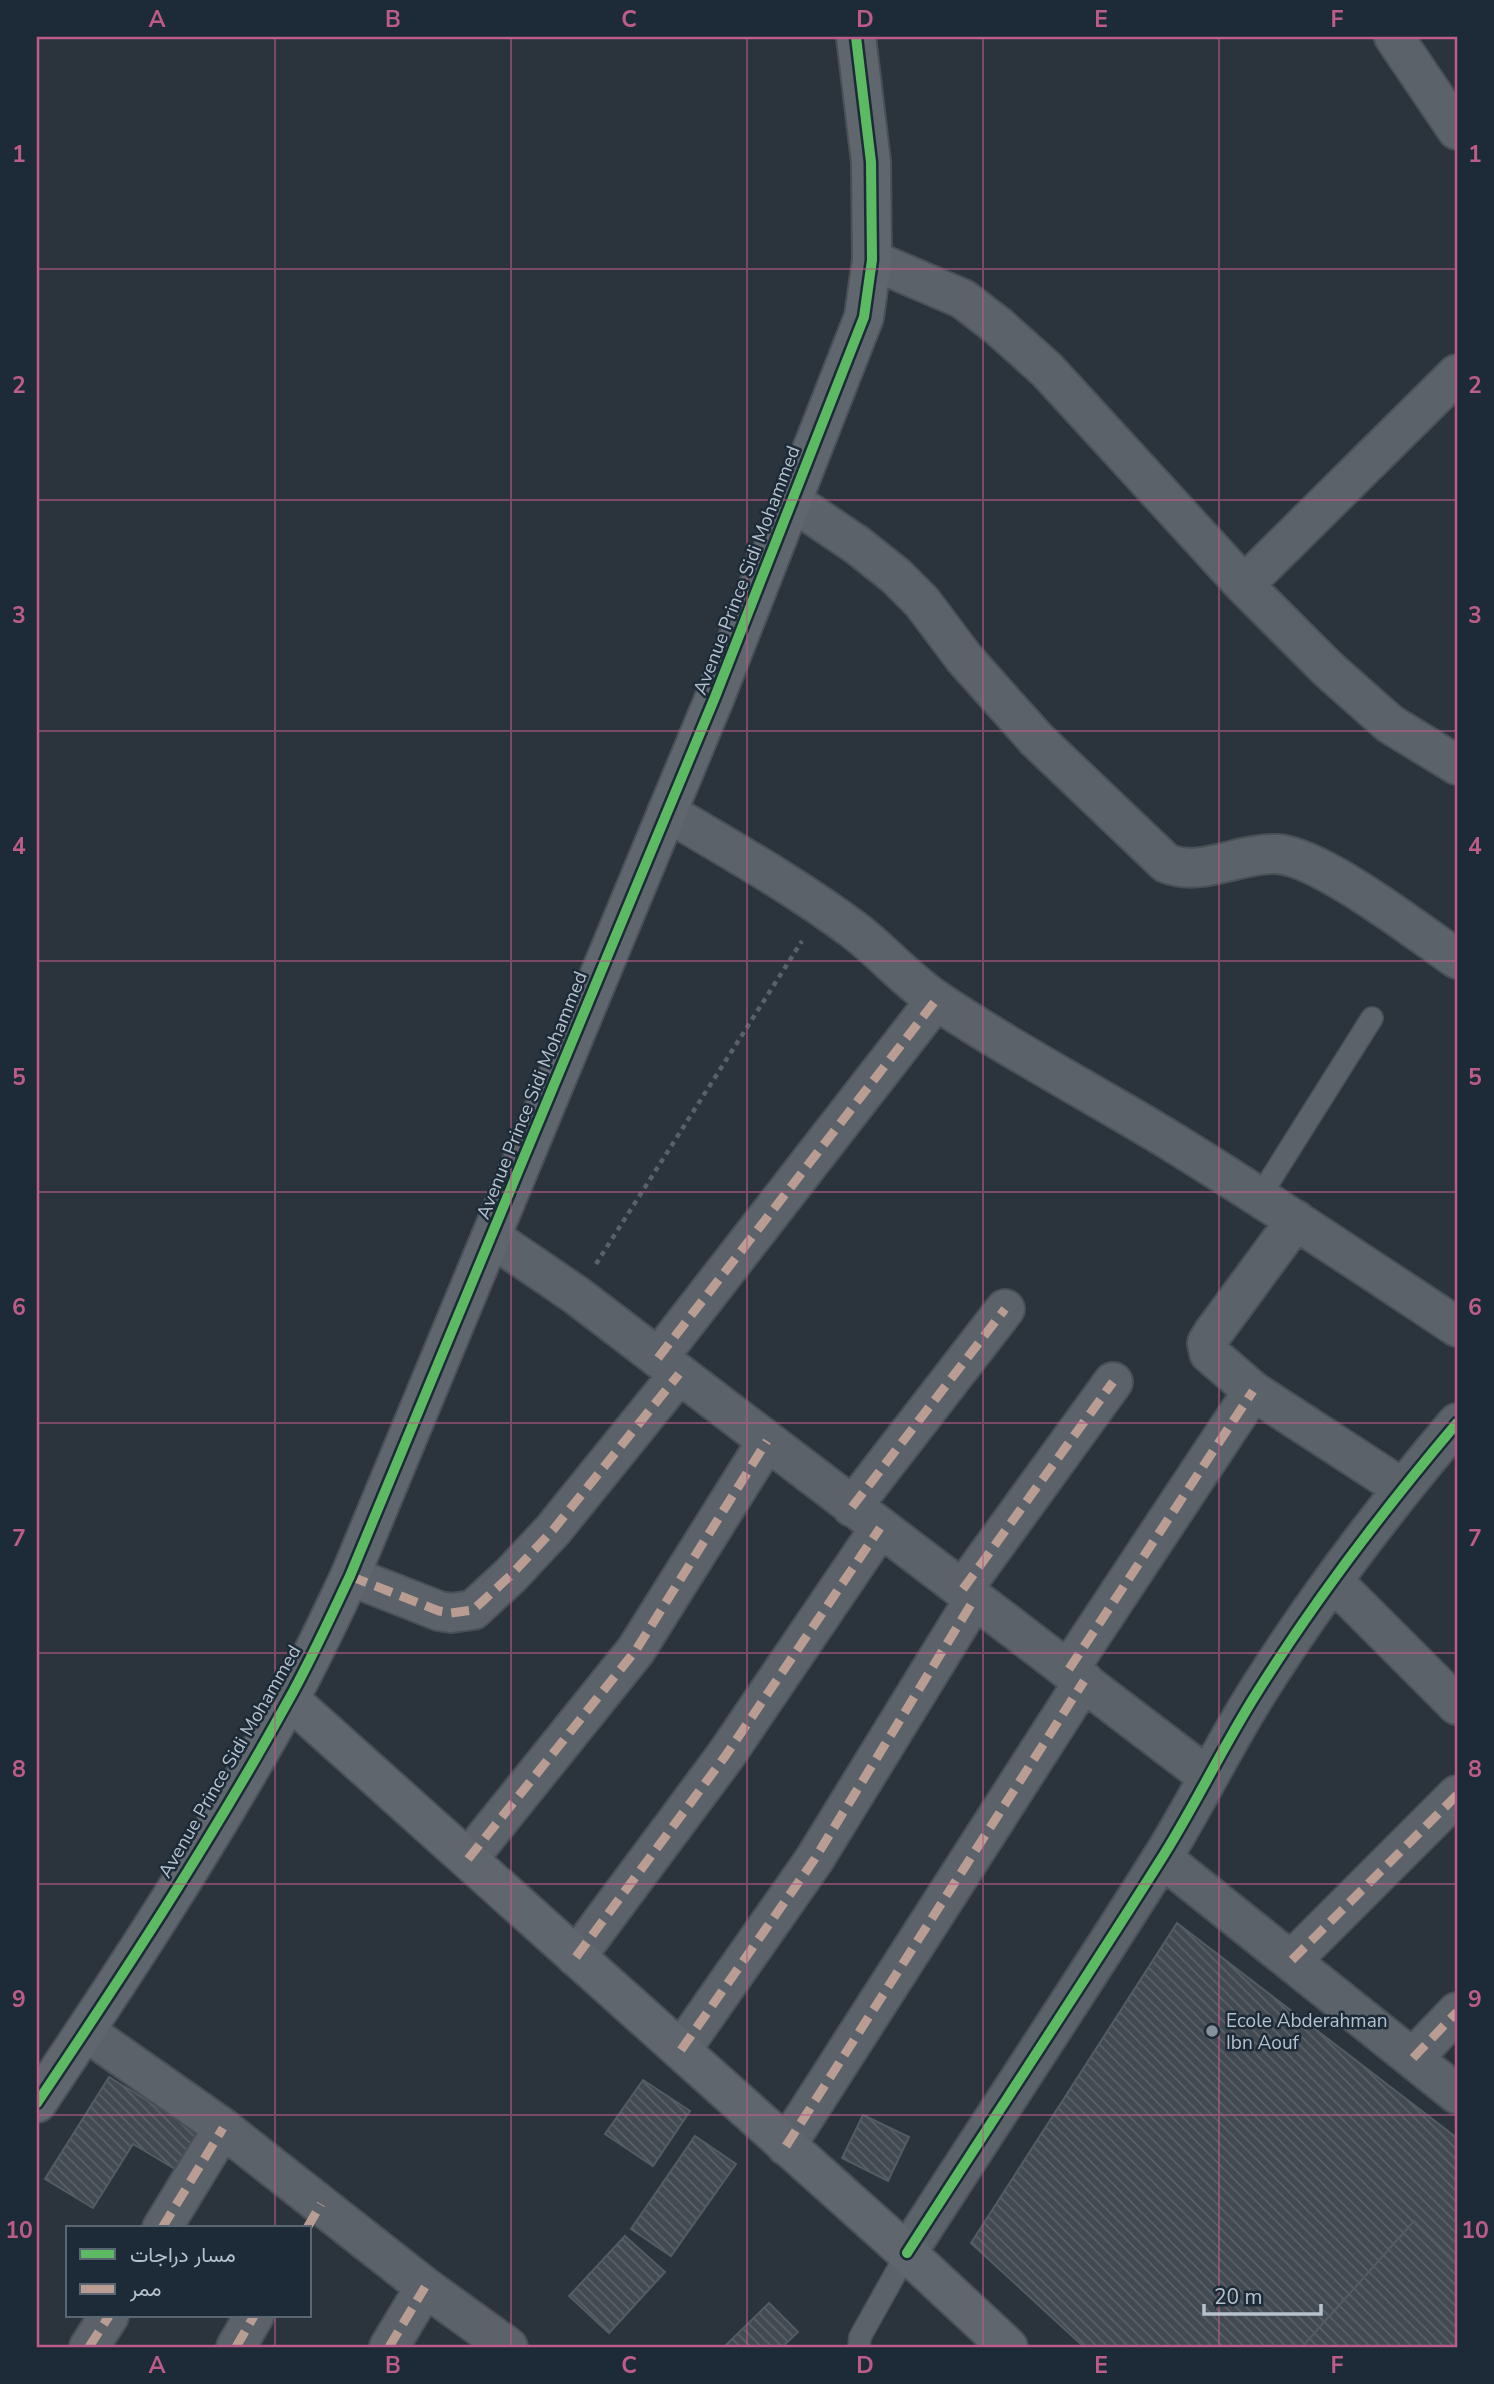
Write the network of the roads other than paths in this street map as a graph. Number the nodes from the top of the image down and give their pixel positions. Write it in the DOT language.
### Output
graph roads {
  1 [pos="856,37"];
  2 [pos="1394,37"];
  3 [pos="1457,130"];
  4 [pos="872,260"];
  5 [pos="1457,374"];
  6 [pos="792,500"];
  7 [pos="1244,585"];
  8 [pos="1457,765"];
  9 [pos="667,812"];
  10 [pos="1457,959"];
  11 [pos="936,1000"];
  12 [pos="1372,1018"];
  13 [pos="1260,1196"];
  14 [pos="1296,1220"];
  15 [pos="491,1237"];
  16 [pos="1005,1309"];
  17 [pos="1457,1327"];
  18 [pos="668,1366"];
  19 [pos="1113,1382"];
  20 [pos="1253,1391"];
  21 [pos="1457,1423"];
  22 [pos="767,1441"];
  23 [pos="1402,1488"];
  24 [pos="866,1518"];
  25 [pos="350,1577"];
  26 [pos="1332,1581"];
  27 [pos="969,1593"];
  28 [pos="1076,1675"];
  29 [pos="289,1699"];
  30 [pos="1457,1705"];
  31 [pos="1207,1776"];
  32 [pos="1457,1795"];
  33 [pos="1162,1858"];
  34 [pos="468,1859"];
  35 [pos="576,1956"];
  36 [pos="1292,1960"];
  37 [pos="1457,2012"];
  38 [pos="85,2031"];
  39 [pos="681,2050"];
  40 [pos="1413,2057"];
  41 [pos="1457,2094"];
  42 [pos="37,2103"];
  43 [pos="223,2128"];
  44 [pos="786,2146"];
  45 [pos="314,2216"];
  46 [pos="163,2226"];
  47 [pos="907,2253"];
  48 [pos="425,2287"];
  49 [pos="108,2318"];
  50 [pos="253,2318"];
  51 [pos="89,2347"];
  52 [pos="236,2347"];
  53 [pos="389,2347"];
  54 [pos="508,2347"];
  55 [pos="859,2347"];
  56 [pos="1008,2347"];
  1 -- 4 [label="street, Avenue Prince Sidi Mohammed"];
  2 -- 3 [label="street"];
  4 -- 6 [label="street, Avenue Prince Sidi Mohammed"];
  4 -- 7 [label="street"];
  5 -- 7 [label="street"];
  6 -- 9 [label="street, Avenue Prince Sidi Mohammed"];
  6 -- 10 [label="street"];
  7 -- 8 [label="street"];
  9 -- 11 [label="street"];
  9 -- 15 [label="street, Avenue Prince Sidi Mohammed"];
  11 -- 13 [label="street"];
  11 -- 18 [label="street"];
  12 -- 13 [label="lane"];
  13 -- 14 [label="street"];
  14 -- 17 [label="street"];
  14 -- 20 [label="street"];
  15 -- 18 [label="street"];
  15 -- 25 [label="street, Avenue Prince Sidi Mohammed"];
  16 -- 24 [label="street"];
  18 -- 22 [label="street"];
  18 -- 25 [label="street"];
  19 -- 27 [label="street"];
  20 -- 23 [label="street"];
  20 -- 28 [label="street"];
  21 -- 23 [label="street"];
  22 -- 24 [label="street"];
  22 -- 34 [label="street"];
  23 -- 26 [label="street"];
  24 -- 27 [label="street"];
  24 -- 35 [label="street"];
  25 -- 29 [label="street, Avenue Prince Sidi Mohammed"];
  26 -- 30 [label="street"];
  26 -- 31 [label="street"];
  27 -- 28 [label="street"];
  27 -- 39 [label="street"];
  28 -- 31 [label="street"];
  28 -- 44 [label="street"];
  29 -- 34 [label="street"];
  29 -- 38 [label="street, Avenue Prince Sidi Mohammed"];
  31 -- 33 [label="street"];
  32 -- 36 [label="street"];
  33 -- 36 [label="street"];
  33 -- 47 [label="street"];
  34 -- 35 [label="street"];
  35 -- 39 [label="street"];
  36 -- 40 [label="street"];
  37 -- 40 [label="street"];
  38 -- 42 [label="street, Avenue Prince Sidi Mohammed"];
  38 -- 43 [label="street"];
  39 -- 44 [label="street"];
  40 -- 41 [label="street"];
  43 -- 45 [label="street"];
  43 -- 46 [label="street"];
  44 -- 47 [label="street"];
  45 -- 48 [label="street"];
  47 -- 55 [label="lane"];
  47 -- 56 [label="street"];
  48 -- 53 [label="street"];
  48 -- 54 [label="street"];
  49 -- 51 [label="street"];
  50 -- 52 [label="street"];
}
